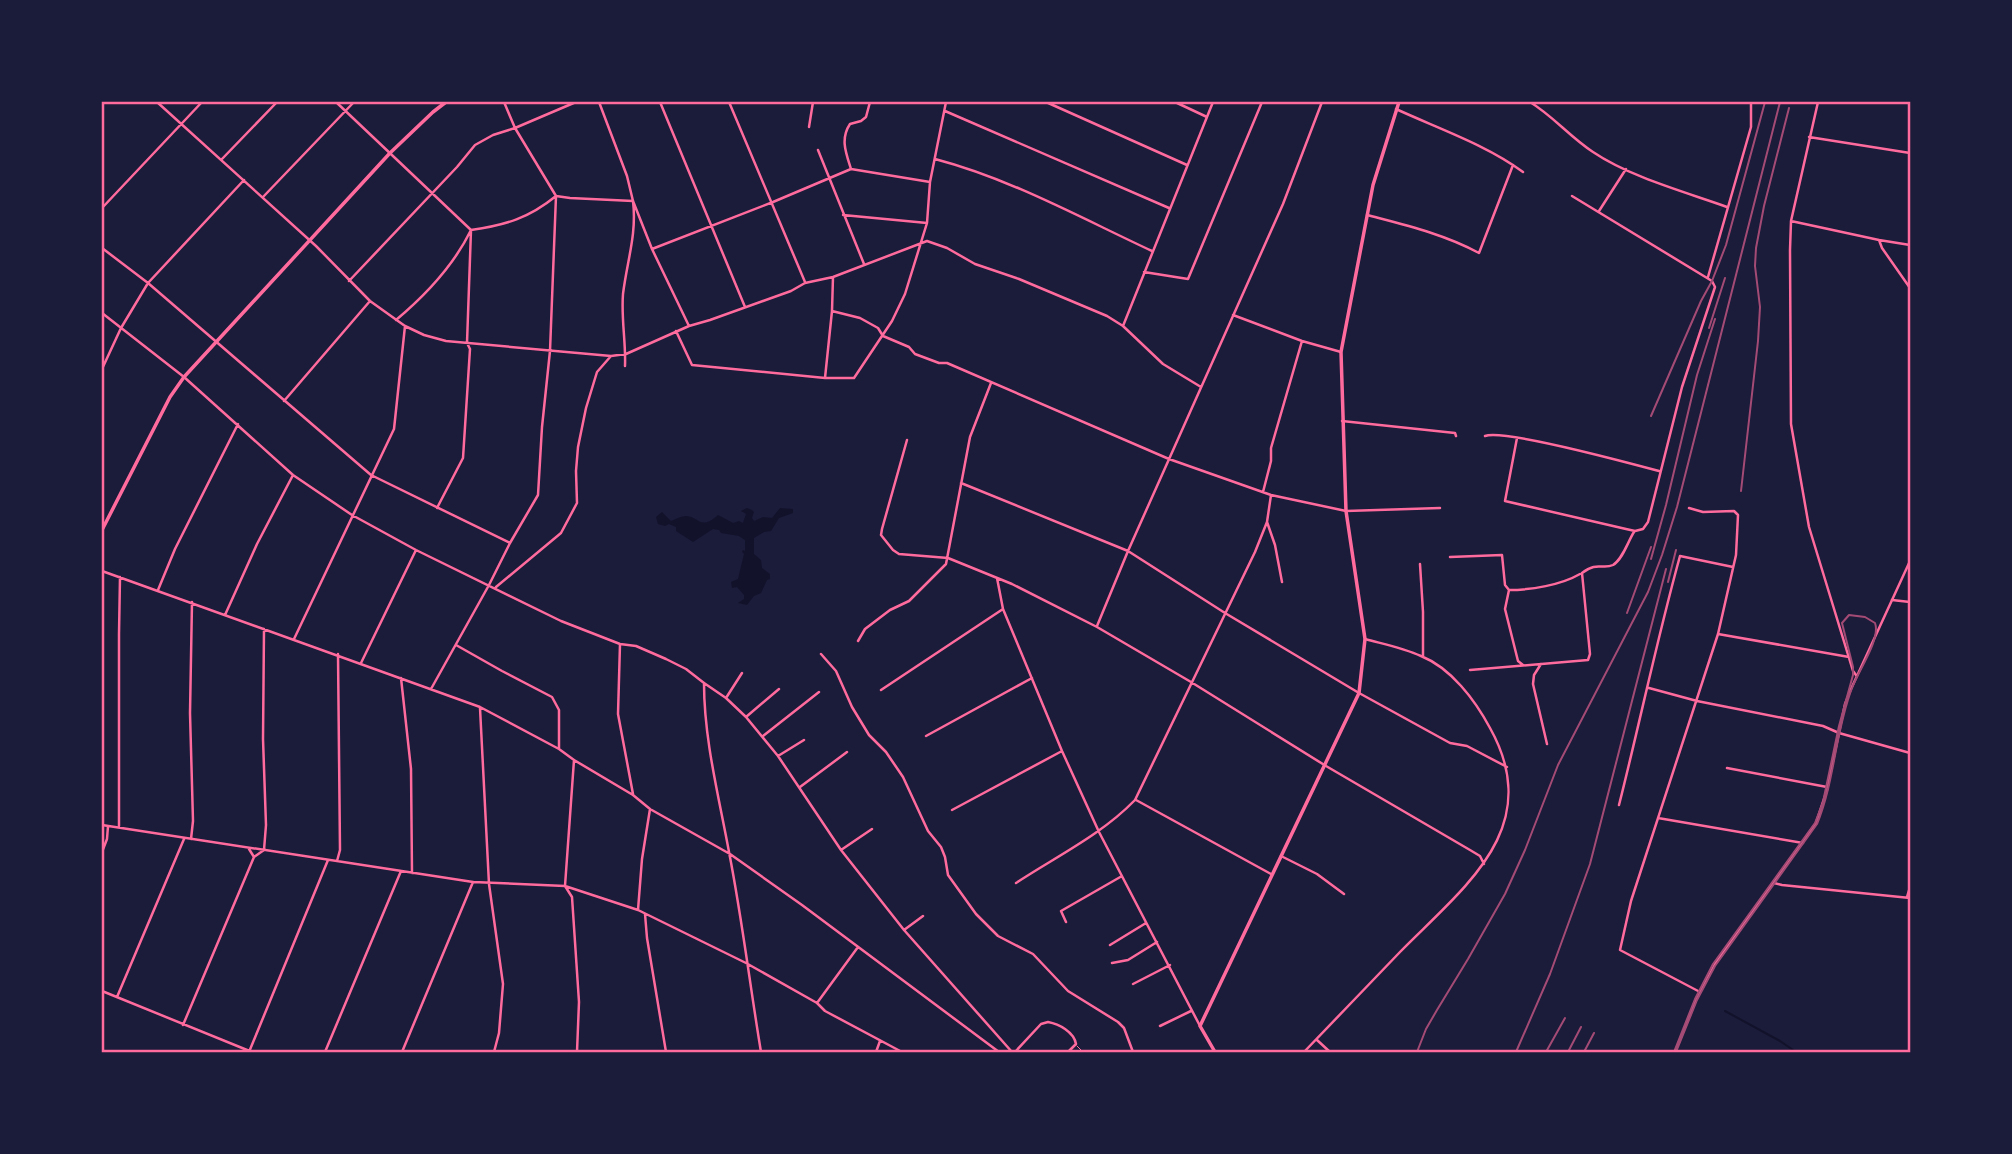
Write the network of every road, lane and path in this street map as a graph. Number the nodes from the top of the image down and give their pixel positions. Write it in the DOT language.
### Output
graph roads {
  1 [pos="157,102"];
  2 [pos="202,102"];
  3 [pos="277,102"];
  4 [pos="336,102"];
  5 [pos="354,102"];
  6 [pos="446,102"];
  7 [pos="504,102"];
  8 [pos="576,102"];
  9 [pos="599,102"];
  10 [pos="660,102"];
  11 [pos="729,102"];
  12 [pos="813,102"];
  13 [pos="870,102"];
  14 [pos="946,102"];
  15 [pos="1046,102"];
  16 [pos="1175,102"];
  17 [pos="1213,102"];
  18 [pos="1262,102"];
  19 [pos="1322,102"];
  20 [pos="1399,102"];
  21 [pos="1530,102"];
  22 [pos="1751,102"];
  23 [pos="1818,102"];
  24 [pos="345,110"];
  25 [pos="1396,110"];
  26 [pos="945,111"];
  27 [pos="1207,117"];
  28 [pos="181,124"];
  29 [pos="809,127"];
  30 [pos="515,128"];
  31 [pos="1809,136"];
  32 [pos="818,150"];
  33 [pos="390,153"];
  34 [pos="1910,153"];
  35 [pos="222,159"];
  36 [pos="935,159"];
  37 [pos="1187,165"];
  38 [pos="1513,165"];
  39 [pos="851,169"];
  40 [pos="1626,169"];
  41 [pos="1522,172"];
  42 [pos="831,179"];
  43 [pos="244,180"];
  44 [pos="930,182"];
  45 [pos="432,194"];
  46 [pos="556,196"];
  47 [pos="1572,196"];
  48 [pos="263,197"];
  49 [pos="633,201"];
  50 [pos="773,202"];
  51 [pos="1727,207"];
  52 [pos="102,208"];
  53 [pos="1169,208"];
  54 [pos="1599,211"];
  55 [pos="844,215"];
  56 [pos="1367,215"];
  57 [pos="1791,221"];
  58 [pos="927,223"];
  59 [pos="710,225"];
  60 [pos="471,230"];
  61 [pos="309,240"];
  62 [pos="1879,240"];
  63 [pos="921,244"];
  64 [pos="1910,245"];
  65 [pos="102,248"];
  66 [pos="652,249"];
  67 [pos="1152,251"];
  68 [pos="864,264"];
  69 [pos="1144,272"];
  70 [pos="833,277"];
  71 [pos="1707,278"];
  72 [pos="349,281"];
  73 [pos="148,283"];
  74 [pos="805,283"];
  75 [pos="1910,288"];
  76 [pos="370,301"];
  77 [pos="745,307"];
  78 [pos="832,311"];
  79 [pos="102,313"];
  80 [pos="1233,315"];
  81 [pos="396,320"];
  82 [pos="405,326"];
  83 [pos="689,326"];
  84 [pos="1123,327"];
  85 [pos="121,328"];
  86 [pos="676,331"];
  87 [pos="883,336"];
  88 [pos="1303,341"];
  89 [pos="214,342"];
  90 [pos="467,342"];
  91 [pos="550,351"];
  92 [pos="1341,352"];
  93 [pos="626,354"];
  94 [pos="611,356"];
  95 [pos="625,366"];
  96 [pos="102,369"];
  97 [pos="184,377"];
  98 [pos="825,378"];
  99 [pos="991,383"];
  100 [pos="1201,387"];
  101 [pos="284,401"];
  102 [pos="1342,421"];
  103 [pos="238,424"];
  104 [pos="1456,436"];
  105 [pos="1485,436"];
  106 [pos="1517,438"];
  107 [pos="907,440"];
  108 [pos="1169,459"];
  109 [pos="1661,471"];
  110 [pos="293,475"];
  111 [pos="371,475"];
  112 [pos="961,483"];
  113 [pos="1263,492"];
  114 [pos="1271,495"];
  115 [pos="437,508"];
  116 [pos="1440,508"];
  117 [pos="1689,508"];
  118 [pos="1346,511"];
  119 [pos="352,515"];
  120 [pos="1267,522"];
  121 [pos="102,530"];
  122 [pos="1635,531"];
  123 [pos="510,543"];
  124 [pos="416,550"];
  125 [pos="1128,551"];
  126 [pos="1450,556"];
  127 [pos="948,558"];
  128 [pos="1910,561"];
  129 [pos="1420,564"];
  130 [pos="1733,567"];
  131 [pos="102,570"];
  132 [pos="1582,573"];
  133 [pos="120,577"];
  134 [pos="996,578"];
  135 [pos="1282,582"];
  136 [pos="489,585"];
  137 [pos="495,588"];
  138 [pos="158,590"];
  139 [pos="1509,590"];
  140 [pos="1892,600"];
  141 [pos="192,602"];
  142 [pos="1910,602"];
  143 [pos="1003,609"];
  144 [pos="1225,613"];
  145 [pos="225,615"];
  146 [pos="1097,627"];
  147 [pos="264,629"];
  148 [pos="1718,634"];
  149 [pos="294,639"];
  150 [pos="1365,639"];
  151 [pos="858,641"];
  152 [pos="620,644"];
  153 [pos="456,645"];
  154 [pos="338,654"];
  155 [pos="821,654"];
  156 [pos="1423,656"];
  157 [pos="1849,657"];
  158 [pos="361,664"];
  159 [pos="1541,664"];
  160 [pos="1523,665"];
  161 [pos="1470,670"];
  162 [pos="742,673"];
  163 [pos="1856,675"];
  164 [pos="401,678"];
  165 [pos="1032,678"];
  166 [pos="1191,682"];
  167 [pos="704,683"];
  168 [pos="1648,687"];
  169 [pos="431,689"];
  170 [pos="779,689"];
  171 [pos="881,690"];
  172 [pos="819,692"];
  173 [pos="1359,694"];
  174 [pos="726,698"];
  175 [pos="1697,701"];
  176 [pos="480,707"];
  177 [pos="746,717"];
  178 [pos="1839,733"];
  179 [pos="763,736"];
  180 [pos="926,736"];
  181 [pos="804,740"];
  182 [pos="1547,744"];
  183 [pos="559,749"];
  184 [pos="1062,751"];
  185 [pos="848,752"];
  186 [pos="1910,752"];
  187 [pos="779,756"];
  188 [pos="574,761"];
  189 [pos="1326,766"];
  190 [pos="1507,767"];
  191 [pos="1727,768"];
  192 [pos="800,787"];
  193 [pos="1828,787"];
  194 [pos="633,795"];
  195 [pos="1135,800"];
  196 [pos="1619,805"];
  197 [pos="650,809"];
  198 [pos="952,810"];
  199 [pos="1658,818"];
  200 [pos="102,825"];
  201 [pos="108,826"];
  202 [pos="119,827"];
  203 [pos="872,829"];
  204 [pos="1099,832"];
  205 [pos="184,838"];
  206 [pos="191,839"];
  207 [pos="1803,843"];
  208 [pos="248,848"];
  209 [pos="264,850"];
  210 [pos="841,850"];
  211 [pos="102,852"];
  212 [pos="730,854"];
  213 [pos="1280,856"];
  214 [pos="254,857"];
  215 [pos="328,860"];
  216 [pos="337,861"];
  217 [pos="1484,864"];
  218 [pos="401,871"];
  219 [pos="412,873"];
  220 [pos="1271,874"];
  221 [pos="1122,876"];
  222 [pos="472,883"];
  223 [pos="1016,883"];
  224 [pos="1774,883"];
  225 [pos="489,884"];
  226 [pos="565,886"];
  227 [pos="1910,887"];
  228 [pos="1344,894"];
  229 [pos="1909,897"];
  230 [pos="638,910"];
  231 [pos="645,914"];
  232 [pos="923,916"];
  233 [pos="1066,922"];
  234 [pos="1146,923"];
  235 [pos="904,930"];
  236 [pos="1157,942"];
  237 [pos="1110,945"];
  238 [pos="858,947"];
  239 [pos="746,963"];
  240 [pos="1112,963"];
  241 [pos="1170,965"];
  242 [pos="1133,984"];
  243 [pos="102,990"];
  244 [pos="1700,992"];
  245 [pos="117,997"];
  246 [pos="817,1003"];
  247 [pos="1193,1010"];
  248 [pos="183,1025"];
  249 [pos="1160,1026"];
  250 [pos="1200,1026"];
  251 [pos="1317,1040"];
  252 [pos="880,1041"];
  253 [pos="1076,1044"];
  254 [pos="251,1052"];
  255 [pos="325,1052"];
  256 [pos="402,1052"];
  257 [pos="494,1052"];
  258 [pos="577,1052"];
  259 [pos="666,1052"];
  260 [pos="761,1052"];
  261 [pos="876,1052"];
  262 [pos="902,1052"];
  263 [pos="999,1052"];
  264 [pos="1013,1052"];
  265 [pos="1068,1052"];
  266 [pos="1083,1052"];
  267 [pos="1133,1052"];
  268 [pos="1215,1052"];
  269 [pos="1304,1052"];
  270 [pos="1330,1052"];
  271 [pos="1675,1052"];
  1 -- 28 [label="street"];
  2 -- 28 [label="street"];
  3 -- 35 [label="street"];
  4 -- 24 [label="street"];
  5 -- 24 [label="street"];
  6 -- 33 [label="main road"];
  7 -- 30 [label="street"];
  8 -- 30 [label="street"];
  9 -- 49 [label="street"];
  10 -- 59 [label="street"];
  11 -- 50 [label="street"];
  12 -- 29 [label="street"];
  13 -- 39 [label="street"];
  14 -- 26 [label="street"];
  15 -- 37 [label="street"];
  16 -- 27 [label="street"];
  17 -- 27 [label="street"];
  18 -- 69 [label="street"];
  19 -- 80 [label="street"];
  20 -- 25 [label="main road"];
  21 -- 40 [label="street"];
  22 -- 51 [label="street"];
  23 -- 31 [label="street"];
  24 -- 33 [label="street"];
  24 -- 48 [label="street"];
  25 -- 38 [label="street"];
  25 -- 56 [label="main road"];
  26 -- 36 [label="street"];
  26 -- 53 [label="street"];
  27 -- 37 [label="street"];
  28 -- 35 [label="street"];
  28 -- 52 [label="street"];
  30 -- 45 [label="street"];
  30 -- 46 [label="street"];
  31 -- 34 [label="street"];
  31 -- 57 [label="street"];
  32 -- 42 [label="street"];
  33 -- 45 [label="street"];
  33 -- 61 [label="main road"];
  35 -- 43 [label="street"];
  36 -- 44 [label="street"];
  36 -- 67 [label="street"];
  37 -- 53 [label="street"];
  38 -- 41 [label="street"];
  38 -- 56 [label="street"];
  39 -- 42 [label="street"];
  39 -- 44 [label="street"];
  40 -- 51 [label="street"];
  40 -- 54 [label="street"];
  42 -- 50 [label="street"];
  42 -- 55 [label="street"];
  43 -- 48 [label="street"];
  43 -- 73 [label="street"];
  44 -- 58 [label="street"];
  45 -- 60 [label="street"];
  45 -- 72 [label="street"];
  46 -- 49 [label="street"];
  46 -- 60 [label="street"];
  46 -- 91 [label="street"];
  47 -- 54 [label="street"];
  48 -- 61 [label="street"];
  49 -- 66 [label="street"];
  49 -- 93 [label="street"];
  50 -- 59 [label="street"];
  50 -- 74 [label="street"];
  51 -- 71 [label="street"];
  53 -- 67 [label="street"];
  54 -- 71 [label="street"];
  55 -- 58 [label="street"];
  55 -- 68 [label="street"];
  56 -- 92 [label="main road"];
  57 -- 62 [label="street"];
  57 -- 157 [label="street"];
  58 -- 63 [label="street"];
  59 -- 66 [label="street"];
  59 -- 77 [label="street"];
  60 -- 81 [label="street"];
  60 -- 90 [label="street"];
  61 -- 72 [label="street"];
  61 -- 89 [label="main road"];
  62 -- 64 [label="street"];
  62 -- 75 [label="street"];
  63 -- 68 [label="street"];
  63 -- 84 [label="street"];
  63 -- 87 [label="street"];
  65 -- 73 [label="street"];
  66 -- 83 [label="street"];
  67 -- 69 [label="street"];
  68 -- 70 [label="street"];
  69 -- 84 [label="street"];
  70 -- 74 [label="street"];
  70 -- 78 [label="street"];
  71 -- 109 [label="street"];
  72 -- 76 [label="street"];
  73 -- 85 [label="street"];
  73 -- 89 [label="street"];
  74 -- 77 [label="street"];
  76 -- 81 [label="street"];
  76 -- 101 [label="street"];
  77 -- 83 [label="street"];
  78 -- 87 [label="street"];
  78 -- 98 [label="street"];
  79 -- 85 [label="street"];
  80 -- 88 [label="street"];
  80 -- 100 [label="street"];
  81 -- 82 [label="street"];
  82 -- 90 [label="street"];
  82 -- 111 [label="street"];
  83 -- 86 [label="street"];
  84 -- 100 [label="street"];
  85 -- 96 [label="street"];
  85 -- 97 [label="street"];
  86 -- 93 [label="street"];
  86 -- 98 [label="street"];
  87 -- 98 [label="street"];
  87 -- 99 [label="street"];
  88 -- 92 [label="street"];
  88 -- 113 [label="street"];
  89 -- 97 [label="main road"];
  89 -- 101 [label="street"];
  90 -- 91 [label="street"];
  90 -- 115 [label="street"];
  91 -- 94 [label="street"];
  91 -- 123 [label="street"];
  92 -- 102 [label="main road"];
  93 -- 94 [label="street"];
  93 -- 95 [label="street"];
  94 -- 137 [label="street"];
  97 -- 103 [label="street"];
  97 -- 121 [label="main road"];
  99 -- 108 [label="street"];
  99 -- 112 [label="street"];
  100 -- 108 [label="street"];
  101 -- 111 [label="street"];
  102 -- 104 [label="street"];
  102 -- 118 [label="main road"];
  103 -- 110 [label="street"];
  103 -- 138 [label="street"];
  105 -- 106 [label="street"];
  106 -- 109 [label="street"];
  106 -- 122 [label="street"];
  107 -- 127 [label="street"];
  108 -- 113 [label="street"];
  108 -- 125 [label="street"];
  109 -- 122 [label="street"];
  110 -- 119 [label="street"];
  110 -- 145 [label="street"];
  111 -- 115 [label="street"];
  111 -- 119 [label="street"];
  112 -- 125 [label="street"];
  112 -- 127 [label="street"];
  113 -- 114 [label="street"];
  114 -- 118 [label="street"];
  114 -- 120 [label="street"];
  115 -- 123 [label="street"];
  116 -- 118 [label="street"];
  117 -- 130 [label="street"];
  118 -- 150 [label="main road"];
  119 -- 124 [label="street"];
  119 -- 149 [label="street"];
  120 -- 135 [label="street"];
  120 -- 144 [label="street"];
  122 -- 132 [label="street"];
  123 -- 136 [label="street"];
  124 -- 136 [label="street"];
  124 -- 158 [label="street"];
  125 -- 144 [label="street"];
  125 -- 146 [label="street"];
  126 -- 139 [label="street"];
  127 -- 134 [label="street"];
  127 -- 151 [label="street"];
  128 -- 140 [label="street"];
  129 -- 156 [label="street"];
  130 -- 148 [label="street"];
  130 -- 168 [label="street"];
  131 -- 133 [label="street"];
  132 -- 139 [label="street"];
  132 -- 159 [label="street"];
  133 -- 138 [label="street"];
  133 -- 202 [label="street"];
  134 -- 143 [label="street"];
  134 -- 146 [label="street"];
  136 -- 137 [label="street"];
  136 -- 153 [label="street"];
  137 -- 152 [label="street"];
  138 -- 141 [label="street"];
  139 -- 160 [label="street"];
  140 -- 142 [label="street"];
  140 -- 163 [label="street"];
  141 -- 145 [label="street"];
  141 -- 206 [label="street"];
  143 -- 165 [label="street"];
  143 -- 171 [label="street"];
  144 -- 166 [label="street"];
  144 -- 173 [label="street"];
  145 -- 147 [label="street"];
  146 -- 166 [label="street"];
  147 -- 149 [label="street"];
  147 -- 209 [label="street"];
  148 -- 157 [label="street"];
  148 -- 175 [label="street"];
  149 -- 154 [label="street"];
  150 -- 156 [label="street"];
  150 -- 173 [label="main road"];
  152 -- 167 [label="street"];
  152 -- 194 [label="street"];
  153 -- 169 [label="street"];
  153 -- 183 [label="street"];
  154 -- 158 [label="street"];
  154 -- 216 [label="street"];
  155 -- 267 [label="street"];
  156 -- 190 [label="street"];
  157 -- 163 [label="street"];
  158 -- 164 [label="street"];
  159 -- 160 [label="street"];
  159 -- 182 [label="street"];
  160 -- 161 [label="street"];
  162 -- 174 [label="street"];
  163 -- 178 [label="street"];
  164 -- 169 [label="street"];
  164 -- 219 [label="street"];
  165 -- 180 [label="street"];
  165 -- 184 [label="street"];
  166 -- 189 [label="street"];
  166 -- 195 [label="street"];
  167 -- 174 [label="street"];
  167 -- 212 [label="street"];
  168 -- 175 [label="street"];
  168 -- 196 [label="street"];
  169 -- 176 [label="street"];
  170 -- 177 [label="street"];
  172 -- 179 [label="street"];
  173 -- 189 [label="main road"];
  173 -- 190 [label="street"];
  174 -- 177 [label="street"];
  175 -- 178 [label="street"];
  175 -- 199 [label="street"];
  176 -- 183 [label="street"];
  176 -- 225 [label="street"];
  177 -- 179 [label="street"];
  178 -- 186 [label="street"];
  178 -- 193 [label="street"];
  179 -- 187 [label="street"];
  181 -- 187 [label="street"];
  183 -- 188 [label="street"];
  184 -- 198 [label="street"];
  184 -- 204 [label="street"];
  185 -- 192 [label="street"];
  187 -- 192 [label="street"];
  188 -- 194 [label="street"];
  188 -- 226 [label="street"];
  189 -- 213 [label="main road"];
  189 -- 217 [label="street"];
  190 -- 217 [label="street"];
  191 -- 193 [label="street"];
  192 -- 210 [label="street"];
  193 -- 207 [label="street"];
  194 -- 197 [label="street"];
  195 -- 204 [label="street"];
  195 -- 220 [label="street"];
  197 -- 212 [label="street"];
  197 -- 230 [label="street"];
  199 -- 207 [label="street"];
  199 -- 244 [label="street"];
  200 -- 201 [label="street"];
  201 -- 202 [label="street"];
  201 -- 211 [label="street"];
  202 -- 205 [label="street"];
  203 -- 210 [label="street"];
  204 -- 221 [label="street"];
  204 -- 223 [label="street"];
  205 -- 206 [label="street"];
  205 -- 245 [label="street"];
  206 -- 208 [label="street"];
  207 -- 224 [label="street"];
  208 -- 209 [label="street"];
  208 -- 214 [label="street"];
  209 -- 214 [label="street"];
  209 -- 215 [label="street"];
  210 -- 235 [label="street"];
  212 -- 238 [label="street"];
  212 -- 239 [label="street"];
  213 -- 220 [label="main road"];
  213 -- 228 [label="street"];
  214 -- 248 [label="street"];
  215 -- 216 [label="street"];
  215 -- 254 [label="street"];
  216 -- 218 [label="street"];
  217 -- 251 [label="street"];
  218 -- 219 [label="street"];
  218 -- 255 [label="street"];
  219 -- 222 [label="street"];
  220 -- 250 [label="main road"];
  221 -- 233 [label="street"];
  221 -- 234 [label="street"];
  222 -- 225 [label="street"];
  222 -- 256 [label="street"];
  224 -- 229 [label="street"];
  224 -- 244 [label="street"];
  225 -- 226 [label="street"];
  225 -- 257 [label="street"];
  226 -- 230 [label="street"];
  226 -- 258 [label="street"];
  227 -- 229 [label="street"];
  230 -- 231 [label="street"];
  231 -- 239 [label="street"];
  231 -- 259 [label="street"];
  232 -- 235 [label="street"];
  234 -- 236 [label="street"];
  234 -- 237 [label="street"];
  235 -- 264 [label="street"];
  236 -- 240 [label="street"];
  236 -- 241 [label="street"];
  238 -- 246 [label="street"];
  238 -- 263 [label="street"];
  239 -- 246 [label="street"];
  239 -- 260 [label="street"];
  241 -- 242 [label="street"];
  241 -- 247 [label="street"];
  243 -- 245 [label="street"];
  244 -- 271 [label="street"];
  245 -- 248 [label="street"];
  246 -- 252 [label="street"];
  247 -- 249 [label="street"];
  247 -- 250 [label="street"];
  248 -- 254 [label="street"];
  250 -- 268 [label="main road"];
  251 -- 269 [label="street"];
  251 -- 270 [label="street"];
  252 -- 261 [label="street"];
  252 -- 262 [label="street"];
  253 -- 264 [label="street"];
  253 -- 265 [label="street"];
  253 -- 266 [label="lane"];
}
